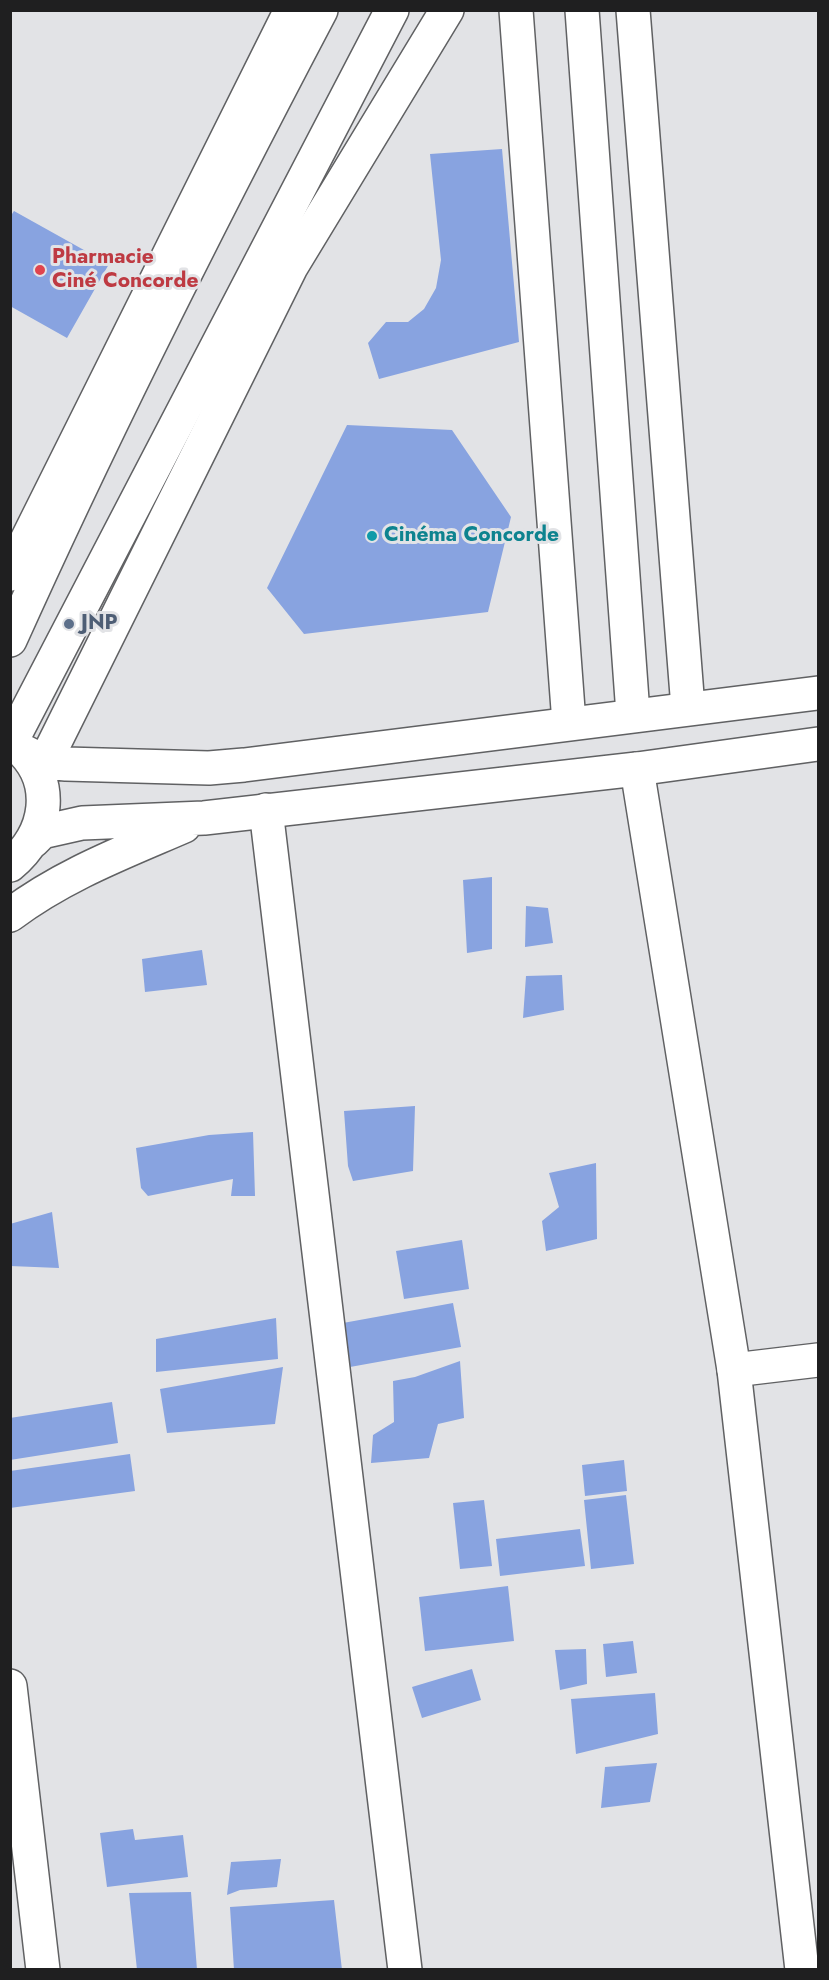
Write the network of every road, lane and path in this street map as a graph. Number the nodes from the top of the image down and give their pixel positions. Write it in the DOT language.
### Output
graph roads {
  1 [pos="291,10"];
  2 [pos="321,10"];
  3 [pos="392,10"];
  4 [pos="447,10"];
  5 [pos="516,10"];
  6 [pos="582,10"];
  7 [pos="633,10"];
  8 [pos="10,574"];
  9 [pos="10,640"];
  10 [pos="819,693"];
  11 [pos="688,708"];
  12 [pos="633,714"];
  13 [pos="569,723"];
  14 [pos="819,744"];
  15 [pos="22,749"];
  16 [pos="638,769"];
  17 [pos="266,810"];
  18 [pos="204,818"];
  19 [pos="33,841"];
  20 [pos="10,865"];
  21 [pos="10,915"];
  22 [pos="819,1360"];
  23 [pos="734,1370"];
  24 [pos="10,1686"];
  25 [pos="43,1970"];
  26 [pos="405,1970"];
  27 [pos="802,1970"];
  1 -- 8 [label="street"];
  2 -- 9 [label="street"];
  3 -- 15 [label="street"];
  4 -- 15 [label="street"];
  5 -- 13 [label="street"];
  6 -- 12 [label="street"];
  7 -- 11 [label="street"];
  10 -- 11 [label="street"];
  11 -- 12 [label="street"];
  12 -- 13 [label="street"];
  13 -- 15 [label="street"];
  14 -- 16 [label="street"];
  15 -- 19 [label="street"];
  16 -- 17 [label="street"];
  16 -- 23 [label="street"];
  17 -- 18 [label="street"];
  17 -- 26 [label="street"];
  18 -- 19 [label="street"];
  18 -- 21 [label="street"];
  19 -- 20 [label="street"];
  22 -- 23 [label="street"];
  23 -- 27 [label="street"];
  24 -- 25 [label="street"];
}
